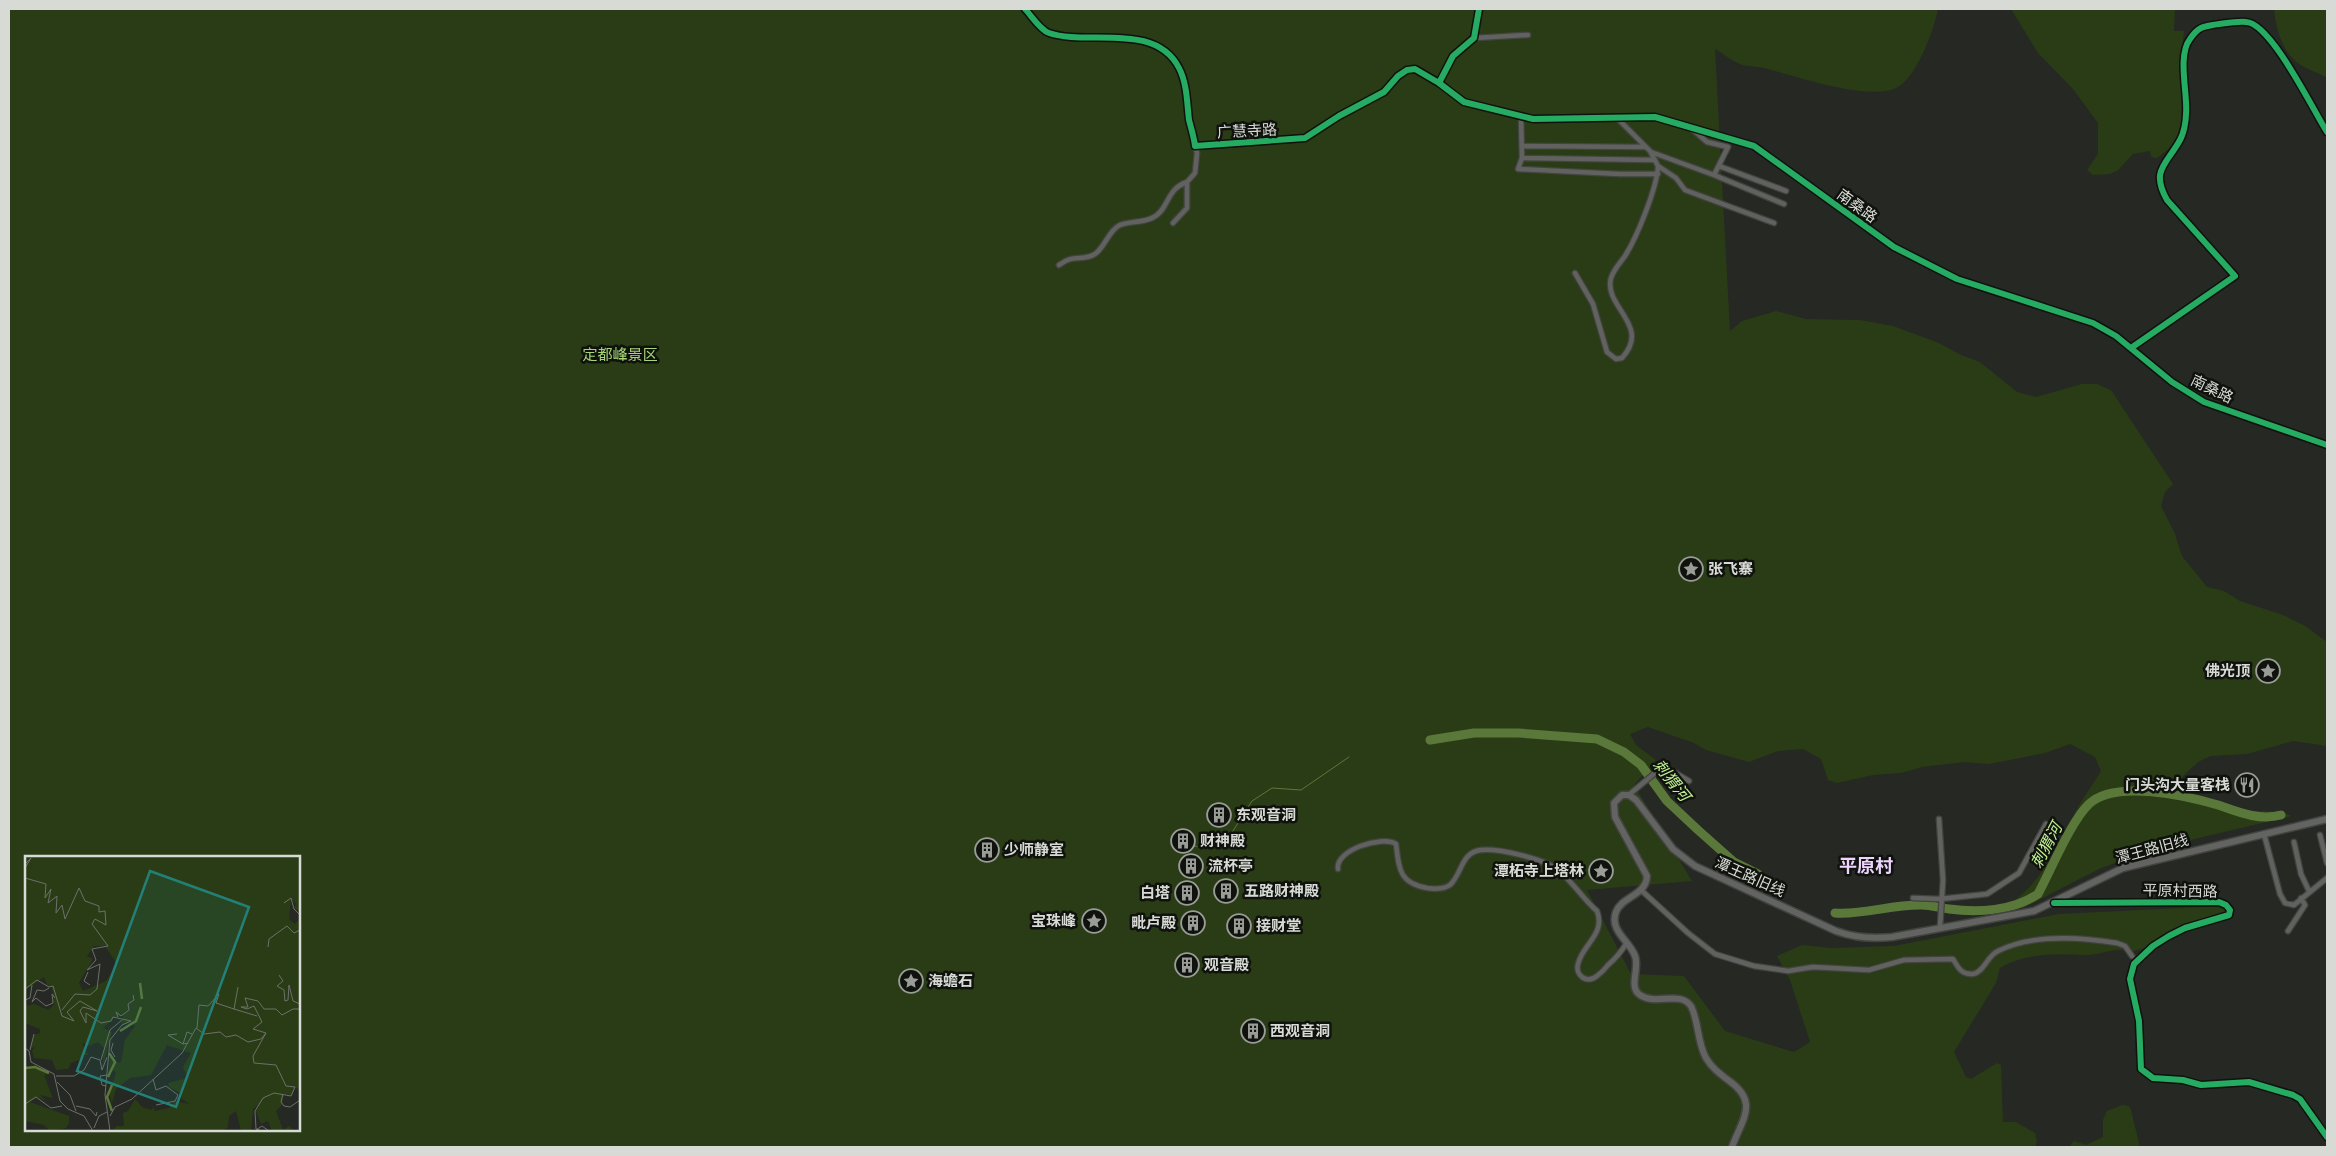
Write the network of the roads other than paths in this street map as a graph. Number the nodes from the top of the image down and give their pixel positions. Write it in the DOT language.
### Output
graph roads {
  1 [pos="1025,9"];
  2 [pos="1479,9"];
  3 [pos="1528,35"];
  4 [pos="1474,38"];
  5 [pos="1439,83"];
  6 [pos="1521,116"];
  7 [pos="1618,119"];
  8 [pos="1690,127"];
  9 [pos="2327,132"];
  10 [pos="1195,146"];
  11 [pos="1522,146"];
  12 [pos="1645,147"];
  13 [pos="1650,152"];
  14 [pos="1522,158"];
  15 [pos="1655,160"];
  16 [pos="1658,166"];
  17 [pos="1719,166"];
  18 [pos="1658,174"];
  19 [pos="1714,175"];
  20 [pos="1187,182"];
  21 [pos="1786,191"];
  22 [pos="1784,204"];
  23 [pos="1173,223"];
  24 [pos="1774,223"];
  25 [pos="1059,265"];
  26 [pos="1575,273"];
  27 [pos="2131,348"];
  28 [pos="2327,445"];
  29 [pos="1689,781"];
  30 [pos="1631,794"];
  31 [pos="1939,818"];
  32 [pos="2327,819"];
  33 [pos="2046,824"];
  34 [pos="2264,834"];
  35 [pos="2320,835"];
  36 [pos="2294,842"];
  37 [pos="2327,863"];
  38 [pos="1338,869"];
  39 [pos="2327,878"];
  40 [pos="1641,890"];
  41 [pos="2309,891"];
  42 [pos="1913,898"];
  43 [pos="2301,898"];
  44 [pos="1940,899"];
  45 [pos="2054,903"];
  46 [pos="1940,927"];
  47 [pos="2288,931"];
  48 [pos="1626,944"];
  49 [pos="2132,956"];
  50 [pos="2327,1137"];
  51 [pos="1732,1147"];
  1 -- 10 [label="street"];
  2 -- 4 [label="street"];
  3 -- 4 [label="street"];
  4 -- 5 [label="street"];
  5 -- 6 [label="street, 南桑路"];
  5 -- 10 [label="street, 广慧寺路"];
  6 -- 7 [label="street, 南桑路"];
  6 -- 11 [label="street"];
  7 -- 8 [label="street, 南桑路"];
  7 -- 12 [label="street"];
  8 -- 17 [label="street"];
  8 -- 27 [label="street, 南桑路"];
  9 -- 27 [label="street"];
  10 -- 20 [label="street"];
  11 -- 12 [label="street"];
  11 -- 14 [label="street"];
  12 -- 13 [label="street"];
  13 -- 15 [label="street"];
  13 -- 19 [label="street"];
  14 -- 15 [label="street"];
  14 -- 18 [label="street"];
  15 -- 16 [label="street"];
  16 -- 18 [label="street"];
  16 -- 24 [label="street"];
  17 -- 19 [label="street"];
  17 -- 21 [label="street"];
  18 -- 26 [label="street"];
  19 -- 22 [label="street"];
  20 -- 23 [label="street"];
  20 -- 25 [label="street"];
  27 -- 28 [label="street, 南桑路"];
  29 -- 30 [label="street"];
  31 -- 44 [label="street"];
  32 -- 34 [label="main road, 潭王路旧线"];
  33 -- 44 [label="street"];
  34 -- 43 [label="street"];
  34 -- 45 [label="main road, 潭王路旧线"];
  35 -- 37 [label="street"];
  36 -- 41 [label="street"];
  38 -- 48 [label="street"];
  39 -- 41 [label="street"];
  40 -- 46 [label="main road, 潭王路旧线"];
  40 -- 48 [label="main road"];
  40 -- 49 [label="street"];
  41 -- 43 [label="street"];
  42 -- 44 [label="street"];
  43 -- 47 [label="street"];
  44 -- 46 [label="street"];
  45 -- 46 [label="main road, 潭王路旧线"];
  45 -- 50 [label="street, 平原村西路"];
  48 -- 51 [label="main road"];
}
